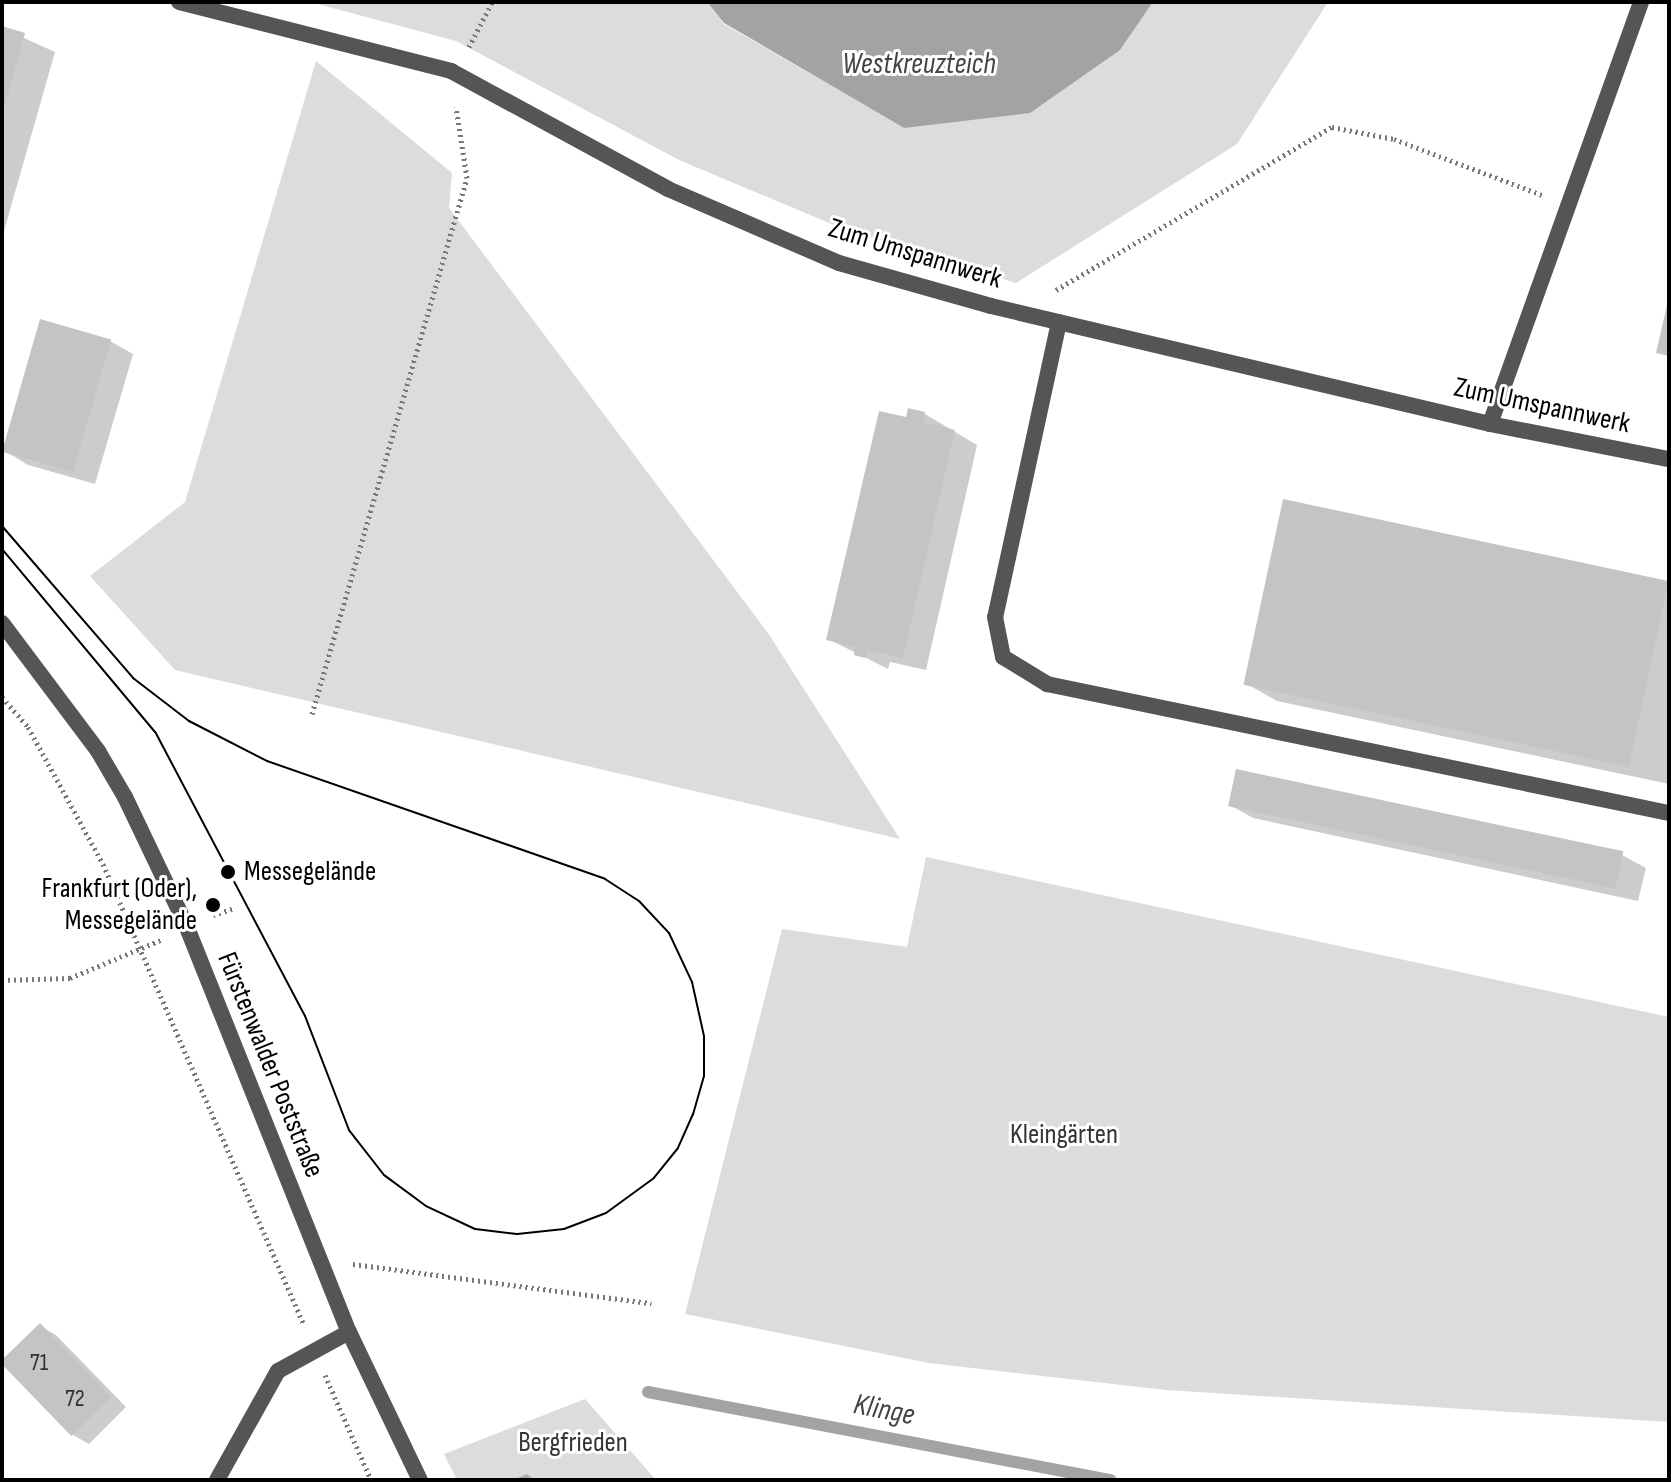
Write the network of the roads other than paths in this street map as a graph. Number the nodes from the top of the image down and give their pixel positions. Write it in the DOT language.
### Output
graph roads {
  1 [pos="179,2"];
  2 [pos="1641,2"];
  3 [pos="1059,322"];
  4 [pos="1490,424"];
  5 [pos="1669,459"];
  6 [pos="2,623"];
  7 [pos="1669,813"];
  8 [pos="349,1332"];
  9 [pos="217,1480"];
  10 [pos="420,1480"];
  1 -- 3 [label="street, Zum Umspannwerk"];
  2 -- 4 [label="street"];
  3 -- 4 [label="street, Zum Umspannwerk"];
  3 -- 7 [label="street"];
  4 -- 5 [label="street, Zum Umspannwerk"];
  6 -- 8 [label="street, Fürstenwalder Poststraße"];
  8 -- 9 [label="street"];
  8 -- 10 [label="street, Fürstenwalder Poststraße"];
}
